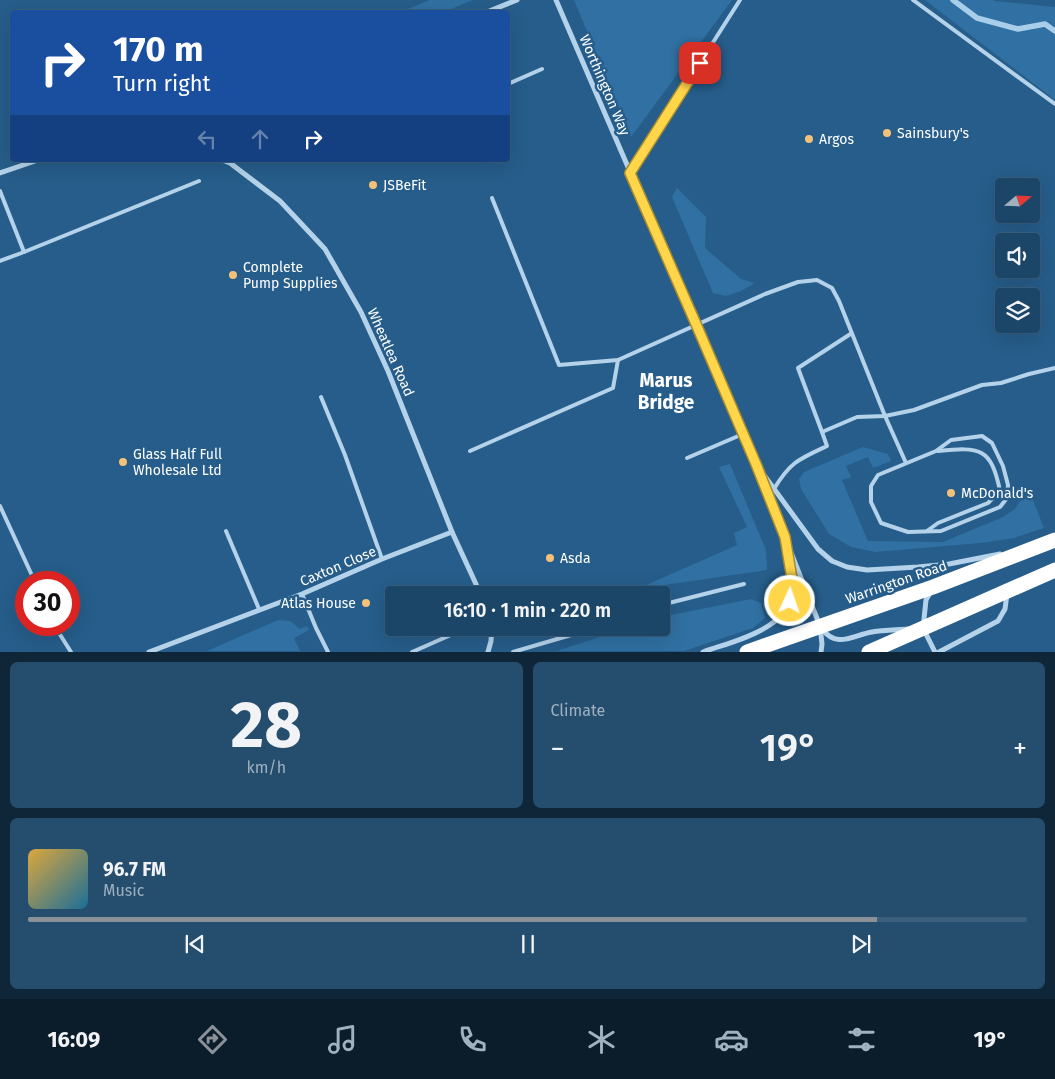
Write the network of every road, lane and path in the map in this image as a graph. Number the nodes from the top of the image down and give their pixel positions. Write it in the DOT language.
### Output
graph roads {
  1 [pos="517,0"];
  2 [pos="556,0"];
  3 [pos="740,0"];
  4 [pos="913,0"];
  5 [pos="492,10"];
  6 [pos="542,69"];
  7 [pos="510,83"];
  8 [pos="1055,104"];
  9 [pos="33,162"];
  10 [pos="231,162"];
  11 [pos="630,173"];
  12 [pos="0,174"];
  13 [pos="199,181"];
  14 [pos="0,191"];
  15 [pos="492,198"];
  16 [pos="24,252"];
  17 [pos="0,261"];
  18 [pos="696,324"];
  19 [pos="852,333"];
  20 [pos="618,360"];
  21 [pos="1055,368"];
  22 [pos="321,397"];
  23 [pos="885,416"];
  24 [pos="822,432"];
  25 [pos="742,434"];
  26 [pos="470,451"];
  27 [pos="936,451"];
  28 [pos="686,458"];
  29 [pos="906,463"];
  30 [pos="756,464"];
  31 [pos="774,489"];
  32 [pos="0,506"];
  33 [pos="226,531"];
  34 [pos="452,532"];
  35 [pos="926,532"];
  36 [pos="785,537"];
  37 [pos="1048,543"];
  38 [pos="382,559"];
  39 [pos="1055,570"];
  40 [pos="30,571"];
  41 [pos="744,584"];
  42 [pos="477,586"];
  43 [pos="933,586"];
  44 [pos="1008,591"];
  45 [pos="302,594"];
  46 [pos="670,603"];
  47 [pos="259,609"];
  48 [pos="820,626"];
  49 [pos="923,628"];
  50 [pos="61,636"];
  51 [pos="449,636"];
  52 [pos="491,636"];
  53 [pos="572,636"];
  54 [pos="71,652"];
  55 [pos="149,652"];
  56 [pos="328,652"];
  57 [pos="412,652"];
  58 [pos="488,652"];
  59 [pos="513,652"];
  60 [pos="703,652"];
  61 [pos="747,652"];
  62 [pos="821,652"];
  63 [pos="869,652"];
  64 [pos="937,652"];
  1 -- 5 [label="street"];
  2 -- 11 [label="street, Worthington Way"];
  3 -- 11 [label="lane"];
  4 -- 8 [label="lane"];
  6 -- 7 [label="lane"];
  9 -- 12 [label="street"];
  10 -- 34 [label="street, Wheatlea Road"];
  11 -- 18 [label="street, Worthington Way"];
  13 -- 16 [label="lane"];
  14 -- 16 [label="lane"];
  15 -- 20 [label="lane"];
  16 -- 17 [label="lane"];
  18 -- 19 [label="lane"];
  18 -- 20 [label="lane"];
  18 -- 25 [label="street, Worthington Way"];
  19 -- 23 [label="lane"];
  19 -- 24 [label="lane"];
  20 -- 26 [label="lane"];
  21 -- 23 [label="lane"];
  22 -- 38 [label="lane"];
  23 -- 24 [label="lane"];
  23 -- 29 [label="lane"];
  24 -- 31 [label="lane"];
  25 -- 28 [label="lane"];
  25 -- 30 [label="street, Worthington Way"];
  27 -- 29 [label="lane"];
  27 -- 35 [label="lane"];
  27 -- 35 [label="lane"];
  29 -- 35 [label="lane"];
  30 -- 31 [label="street"];
  30 -- 36 [label="street, Worthington Way"];
  31 -- 37 [label="street"];
  32 -- 40 [label="lane"];
  33 -- 47 [label="lane"];
  34 -- 38 [label="street, Caxton Close"];
  34 -- 42 [label="street, Wheatlea Road"];
  36 -- 48 [label="street, Worthington Way"];
  36 -- 60 [label="street, Worthington Way"];
  37 -- 43 [label="highway, Warrington Road"];
  38 -- 45 [label="street, Caxton Close"];
  39 -- 44 [label="highway"];
  41 -- 46 [label="lane"];
  43 -- 48 [label="highway, Warrington Road"];
  43 -- 49 [label="street"];
  44 -- 49 [label="highway"];
  44 -- 64 [label="street"];
  45 -- 47 [label="street, Caxton Close"];
  45 -- 56 [label="lane"];
  47 -- 55 [label="street, Caxton Close"];
  48 -- 49 [label="street"];
  48 -- 61 [label="highway, Warrington Road"];
  48 -- 62 [label="street, Worthington Way"];
  49 -- 63 [label="highway"];
  49 -- 64 [label="street"];
  50 -- 54 [label="lane"];
  51 -- 57 [label="lane"];
  52 -- 58 [label="street"];
  53 -- 59 [label="lane"];
}
